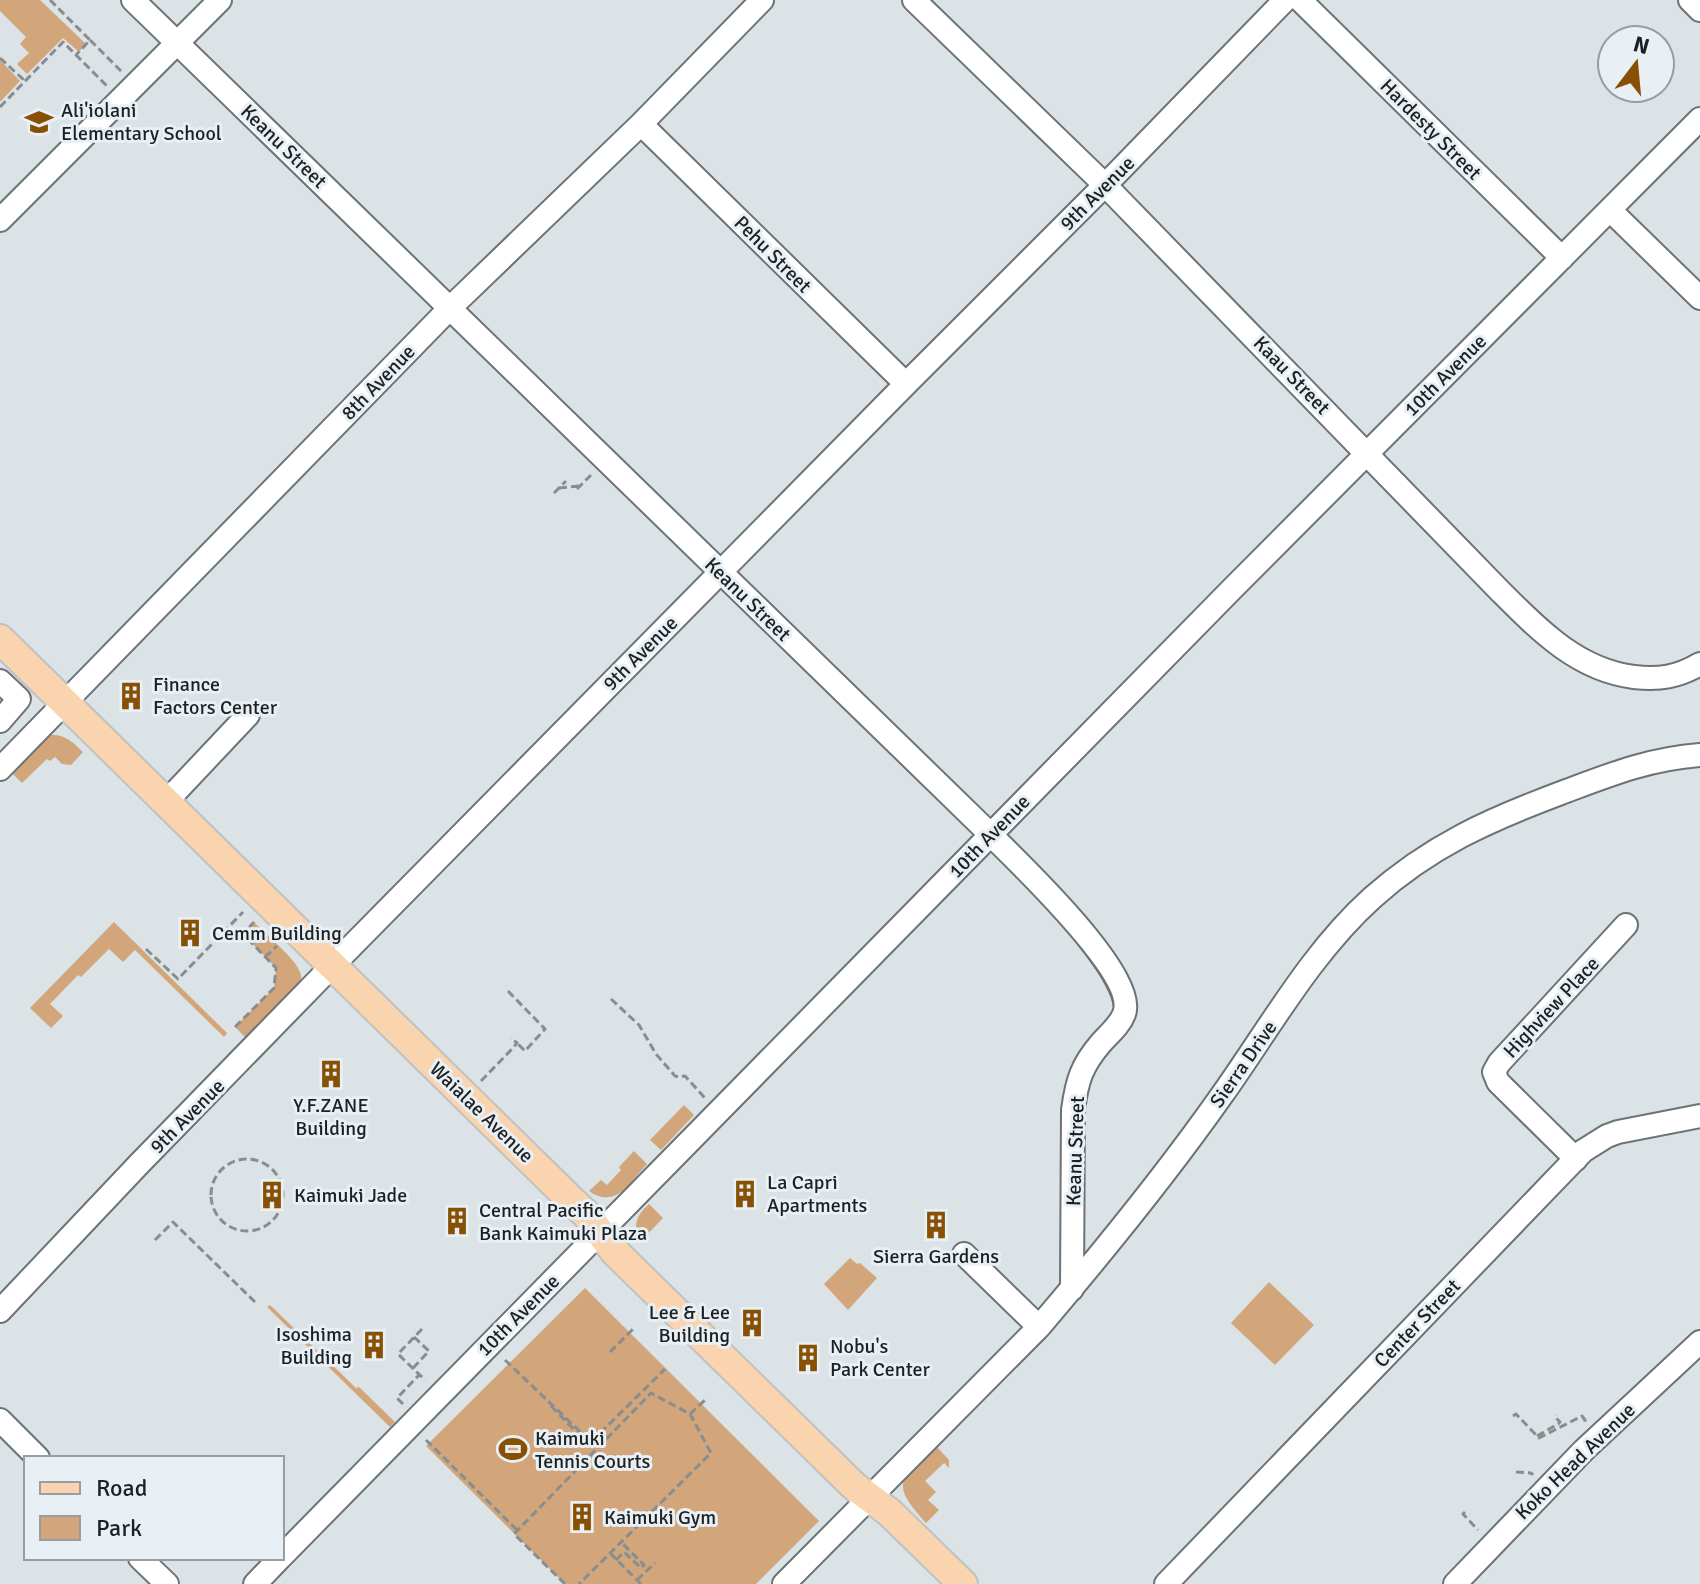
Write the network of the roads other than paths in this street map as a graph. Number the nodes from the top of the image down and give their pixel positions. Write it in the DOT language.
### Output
graph roads {
  1 [pos="133,0"];
  2 [pos="220,0"];
  3 [pos="762,0"];
  4 [pos="914,0"];
  5 [pos="1285,0"];
  6 [pos="1300,0"];
  7 [pos="1690,0"];
  8 [pos="1700,10"];
  9 [pos="176,43"];
  10 [pos="1700,119"];
  11 [pos="641,124"];
  12 [pos="1105,185"];
  13 [pos="1610,210"];
  14 [pos="0,220"];
  15 [pos="1562,258"];
  16 [pos="1700,298"];
  17 [pos="451,307"];
  18 [pos="906,384"];
  19 [pos="1367,453"];
  20 [pos="721,572"];
  21 [pos="1,642"];
  22 [pos="1700,664"];
  23 [pos="39,677"];
  24 [pos="0,681"];
  25 [pos="65,703"];
  26 [pos="6,711"];
  27 [pos="248,715"];
  28 [pos="31,739"];
  29 [pos="1700,755"];
  30 [pos="0,769"];
  31 [pos="166,802"];
  32 [pos="990,834"];
  33 [pos="1626,925"];
  34 [pos="333,965"];
  35 [pos="1700,1116"];
  36 [pos="1576,1159"];
  37 [pos="600,1233"];
  38 [pos="964,1254"];
  39 [pos="1072,1289"];
  40 [pos="0,1311"];
  41 [pos="1039,1327"];
  42 [pos="1700,1342"];
  43 [pos="0,1420"];
  44 [pos="36,1456"];
  45 [pos="869,1497"];
  46 [pos="284,1554"];
  47 [pos="142,1560"];
  48 [pos="278,1560"];
  49 [pos="167,1584"];
  50 [pos="255,1584"];
  51 [pos="784,1584"];
  52 [pos="963,1584"];
  53 [pos="1166,1584"];
  54 [pos="1455,1584"];
  1 -- 9 [label="street, Keanu Street"];
  2 -- 9 [label="street"];
  3 -- 11 [label="street, 8th Avenue"];
  4 -- 12 [label="street, Kaau Street"];
  5 -- 12 [label="street, 9th Avenue"];
  6 -- 15 [label="street, Hardesty Street"];
  7 -- 8 [label="street"];
  9 -- 14 [label="street"];
  9 -- 17 [label="street, Keanu Street"];
  10 -- 13 [label="street, 10th Avenue"];
  11 -- 17 [label="street, 8th Avenue"];
  11 -- 18 [label="street, Pehu Street"];
  12 -- 18 [label="street, 9th Avenue"];
  12 -- 19 [label="street, Kaau Street"];
  13 -- 15 [label="street, 10th Avenue"];
  13 -- 16 [label="street"];
  15 -- 19 [label="street, 10th Avenue"];
  17 -- 20 [label="street, Keanu Street"];
  17 -- 25 [label="street, 8th Avenue"];
  18 -- 20 [label="street, 9th Avenue"];
  19 -- 22 [label="street, Kaau Street"];
  19 -- 32 [label="street, 10th Avenue"];
  20 -- 32 [label="street, Keanu Street"];
  20 -- 34 [label="street, 9th Avenue"];
  21 -- 23 [label="main road, Waialae Avenue"];
  23 -- 25 [label="main road, Waialae Avenue"];
  23 -- 26 [label="street"];
  24 -- 26 [label="street"];
  25 -- 28 [label="street, 8th Avenue"];
  25 -- 31 [label="main road, Waialae Avenue"];
  26 -- 28 [label="street"];
  27 -- 31 [label="street"];
  28 -- 30 [label="street, 8th Avenue"];
  29 -- 39 [label="street, Sierra Drive"];
  31 -- 34 [label="main road, Waialae Avenue"];
  32 -- 37 [label="street, 10th Avenue"];
  32 -- 39 [label="street, Keanu Street"];
  33 -- 36 [label="street, Highview Place"];
  34 -- 37 [label="main road, Waialae Avenue"];
  34 -- 40 [label="street, 9th Avenue"];
  35 -- 36 [label="street, Center Street"];
  36 -- 53 [label="street, Center Street"];
  37 -- 45 [label="main road, Waialae Avenue"];
  37 -- 46 [label="street, 10th Avenue"];
  38 -- 41 [label="street"];
  39 -- 41 [label="street, Sierra Drive"];
  41 -- 45 [label="street, Sierra Drive"];
  42 -- 54 [label="street, Koko Head Avenue"];
  43 -- 44 [label="street"];
  45 -- 51 [label="street, Sierra Drive"];
  45 -- 52 [label="main road, Waialae Avenue"];
  47 -- 49 [label="street"];
  48 -- 50 [label="street, 10th Avenue"];
}
